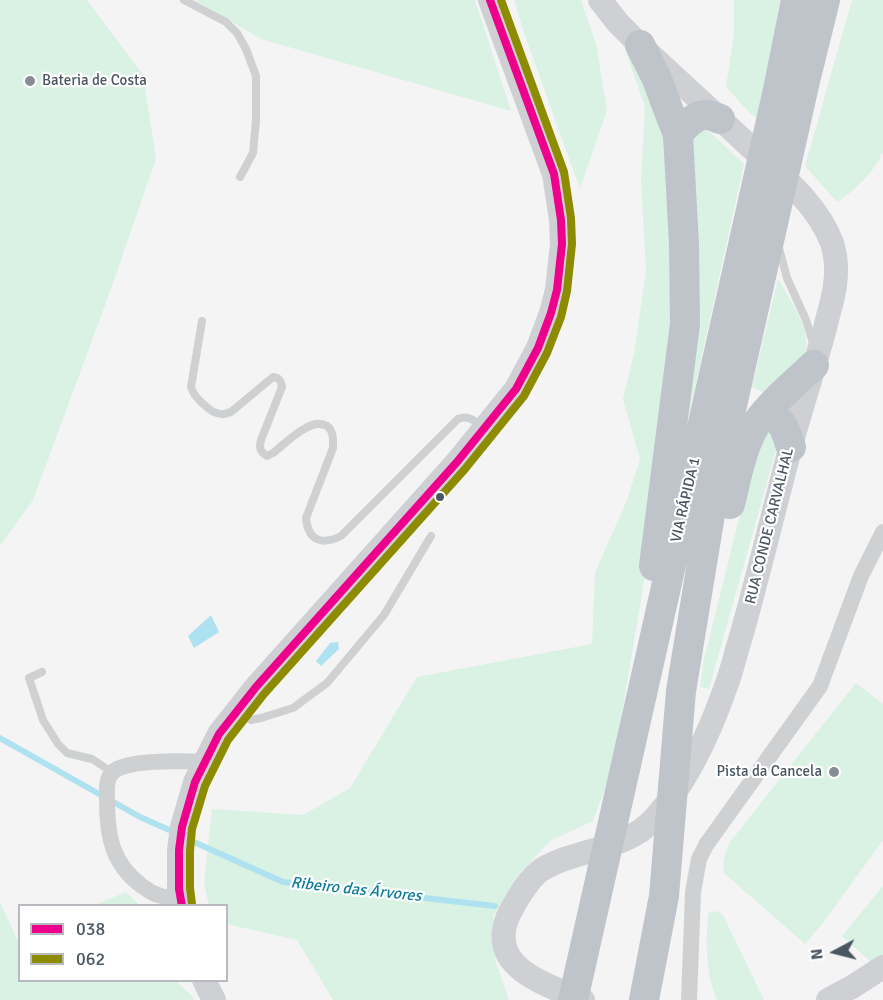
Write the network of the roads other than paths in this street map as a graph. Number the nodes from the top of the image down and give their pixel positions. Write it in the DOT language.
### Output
graph roads {
  1 [pos="184,0"];
  2 [pos="490,0"];
  3 [pos="600,0"];
  4 [pos="796,0"];
  5 [pos="825,0"];
  6 [pos="640,45"];
  7 [pos="720,118"];
  8 [pos="678,135"];
  9 [pos="240,177"];
  10 [pos="775,219"];
  11 [pos="202,321"];
  12 [pos="816,360"];
  13 [pos="762,417"];
  14 [pos="484,429"];
  15 [pos="791,447"];
  16 [pos="883,532"];
  17 [pos="431,536"];
  18 [pos="42,672"];
  19 [pos="682,683"];
  20 [pos="641,699"];
  21 [pos="238,710"];
  22 [pos="205,762"];
  23 [pos="112,772"];
  24 [pos="181,895"];
  25 [pos="883,967"];
  26 [pos="205,982"];
  27 [pos="214,1000"];
  28 [pos="573,1000"];
  29 [pos="583,1000"];
  30 [pos="644,1000"];
  31 [pos="689,1000"];
  32 [pos="828,1000"];
  1 -- 9 [label="lane"];
  2 -- 14 [label="main road"];
  3 -- 6 [label="main road, RUA CONDE CARVALHAL"];
  4 -- 20 [label="highway, VIA RÁPIDA 1"];
  5 -- 10 [label="highway, VIA RÁPIDA 1"];
  6 -- 7 [label="main road, RUA CONDE CARVALHAL"];
  6 -- 8 [label="highway"];
  7 -- 8 [label="highway"];
  7 -- 12 [label="main road, RUA CONDE CARVALHAL"];
  8 -- 20 [label="highway"];
  10 -- 12 [label="lane"];
  10 -- 19 [label="highway, VIA RÁPIDA 1"];
  11 -- 14 [label="lane"];
  12 -- 13 [label="highway"];
  12 -- 15 [label="main road, RUA CONDE CARVALHAL"];
  13 -- 15 [label="highway"];
  13 -- 19 [label="highway"];
  14 -- 21 [label="main road"];
  15 -- 29 [label="main road, RUA CONDE CARVALHAL"];
  16 -- 31 [label="street"];
  17 -- 21 [label="lane"];
  18 -- 23 [label="lane"];
  19 -- 30 [label="highway, VIA RÁPIDA 1"];
  20 -- 28 [label="highway, VIA RÁPIDA 1"];
  21 -- 22 [label="main road"];
  22 -- 23 [label="street"];
  22 -- 24 [label="main road"];
  23 -- 24 [label="street"];
  25 -- 32 [label="main road"];
  26 -- 27 [label="main road"];
}
